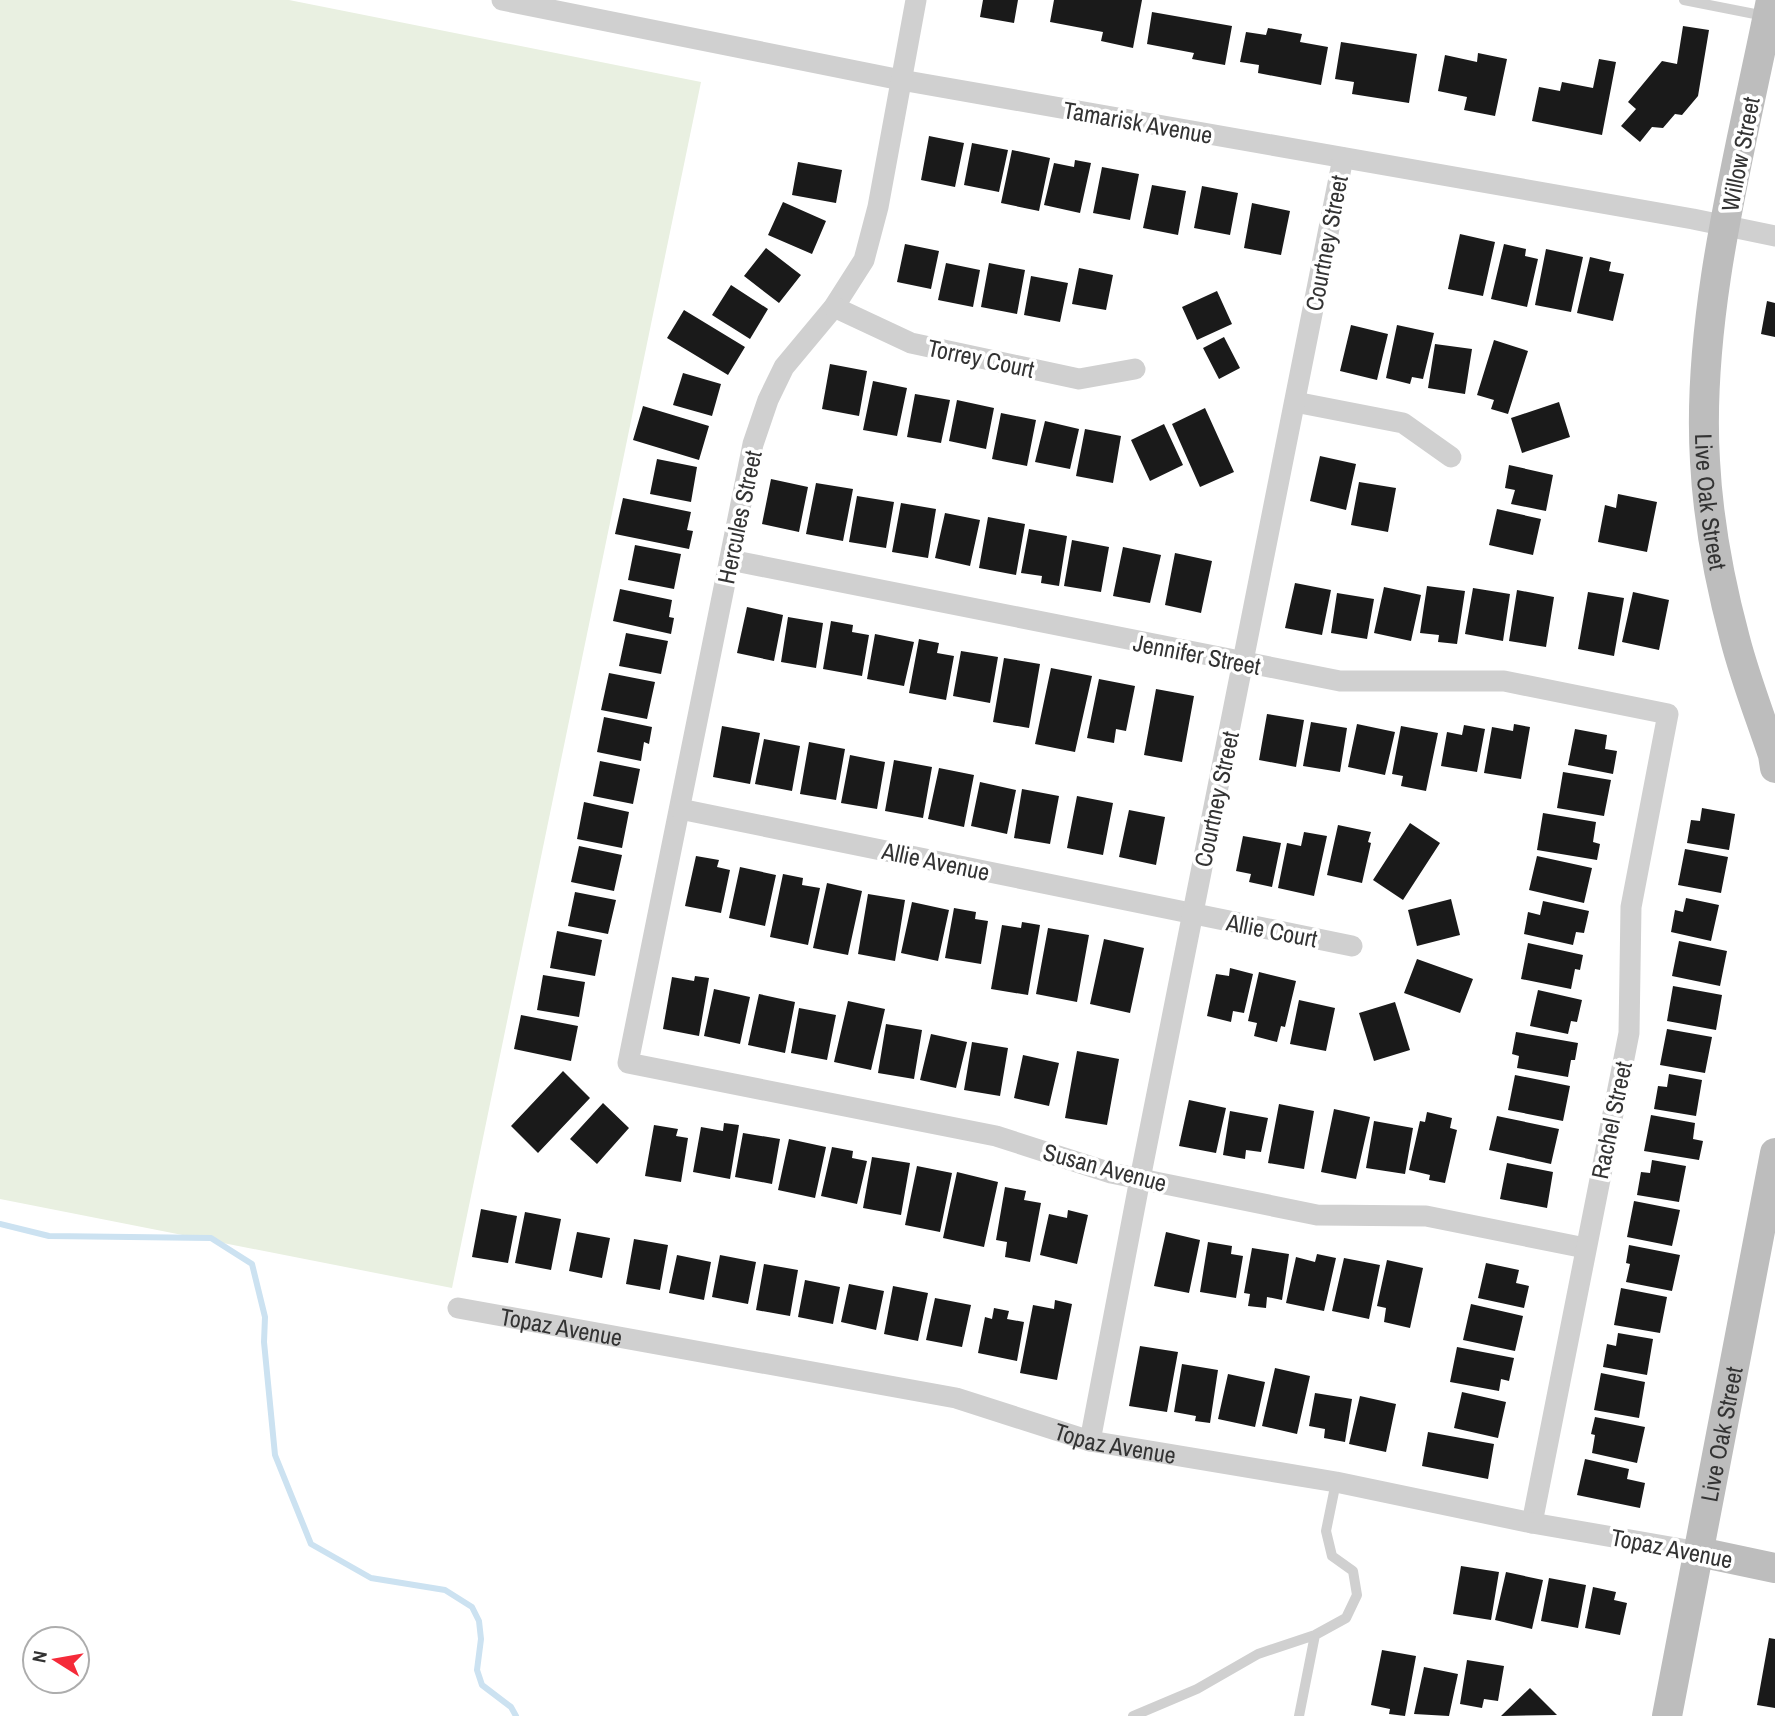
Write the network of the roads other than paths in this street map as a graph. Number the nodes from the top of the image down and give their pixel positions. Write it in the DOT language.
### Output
graph roads {
  1 [pos="502,0"];
  2 [pos="916,0"];
  3 [pos="1684,0"];
  4 [pos="570,6"];
  5 [pos="1770,8"];
  6 [pos="901,80"];
  7 [pos="1343,158"];
  8 [pos="1726,226"];
  9 [pos="1775,236"];
  10 [pos="834,307"];
  11 [pos="1135,369"];
  12 [pos="1295,402"];
  13 [pos="1451,457"];
  14 [pos="730,560"];
  15 [pos="1244,663"];
  16 [pos="1668,714"];
  17 [pos="1775,768"];
  18 [pos="680,809"];
  19 [pos="1192,914"];
  20 [pos="1352,946"];
  21 [pos="628,1063"];
  22 [pos="1775,1153"];
  23 [pos="1140,1179"];
  24 [pos="1585,1248"];
  25 [pos="457,1308"];
  26 [pos="1090,1441"];
  27 [pos="1336,1482"];
  28 [pos="1532,1523"];
  29 [pos="1699,1552"];
  30 [pos="1775,1568"];
  31 [pos="1315,1635"];
  32 [pos="1133,1716"];
  33 [pos="1299,1716"];
  34 [pos="1667,1716"];
  1 -- 4 [label="street, Tamarisk Avenue"];
  2 -- 6 [label="street, Hercules Street"];
  3 -- 5 [label="lane"];
  4 -- 6 [label="street, Tamarisk Avenue"];
  5 -- 8 [label="street, Willow Street"];
  6 -- 7 [label="street, Tamarisk Avenue"];
  6 -- 10 [label="street, Hercules Street"];
  7 -- 8 [label="street, Tamarisk Avenue"];
  7 -- 12 [label="street, Courtney Street"];
  8 -- 9 [label="street, Tamarisk Avenue"];
  8 -- 17 [label="street, Live Oak Street"];
  10 -- 11 [label="street, Torrey Court"];
  10 -- 14 [label="street, Hercules Street"];
  12 -- 13 [label="street"];
  12 -- 15 [label="street, Courtney Street"];
  14 -- 15 [label="street, Jennifer Street"];
  14 -- 18 [label="street, Hercules Street"];
  15 -- 16 [label="street, Jennifer Street"];
  15 -- 19 [label="street, Courtney Street"];
  16 -- 24 [label="street, Rachel Street"];
  18 -- 19 [label="street, Allie Avenue"];
  18 -- 21 [label="street, Hercules Street"];
  19 -- 20 [label="street, Allie Court"];
  19 -- 23 [label="street, Courtney Street"];
  21 -- 23 [label="street, Susan Avenue"];
  22 -- 29 [label="street, Live Oak Street"];
  23 -- 24 [label="street, Susan Avenue"];
  23 -- 26 [label="street, Courtney Street"];
  24 -- 28 [label="street, Rachel Street"];
  25 -- 26 [label="street, Topaz Avenue"];
  26 -- 27 [label="street, Topaz Avenue"];
  27 -- 28 [label="street, Topaz Avenue"];
  27 -- 31 [label="lane"];
  28 -- 29 [label="street, Topaz Avenue"];
  29 -- 30 [label="street, Topaz Avenue"];
  29 -- 34 [label="street, Live Oak Street"];
  31 -- 32 [label="lane"];
  31 -- 33 [label="lane"];
}
